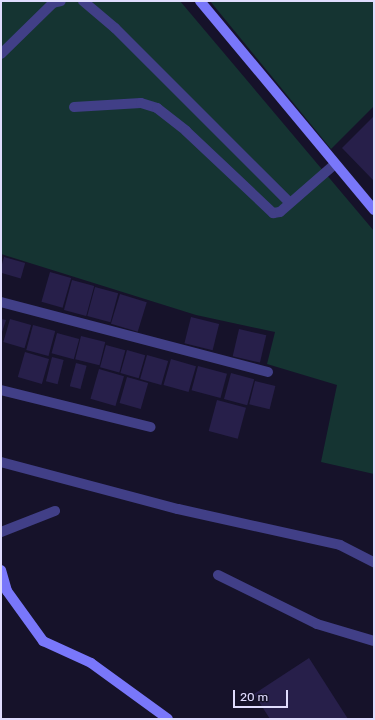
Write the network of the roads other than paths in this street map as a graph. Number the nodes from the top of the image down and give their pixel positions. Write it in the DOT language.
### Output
graph roads {
  1 [pos="61,1"];
  2 [pos="83,1"];
  3 [pos="200,1"];
  4 [pos="1,54"];
  5 [pos="74,107"];
  6 [pos="335,164"];
  7 [pos="290,203"];
  8 [pos="373,206"];
  9 [pos="1,302"];
  10 [pos="268,372"];
  11 [pos="1,390"];
  12 [pos="150,427"];
  13 [pos="1,462"];
  14 [pos="55,511"];
  15 [pos="1,532"];
  16 [pos="374,562"];
  17 [pos="1,570"];
  18 [pos="218,575"];
  19 [pos="374,641"];
  20 [pos="168,719"];
  1 -- 4 [label="street"];
  2 -- 7 [label="street"];
  3 -- 6 [label="street"];
  5 -- 7 [label="street"];
  6 -- 7 [label="street"];
  6 -- 8 [label="street"];
  9 -- 10 [label="street"];
  11 -- 12 [label="street"];
  13 -- 16 [label="street"];
  14 -- 15 [label="street"];
  17 -- 20 [label="street"];
  18 -- 19 [label="street"];
}
